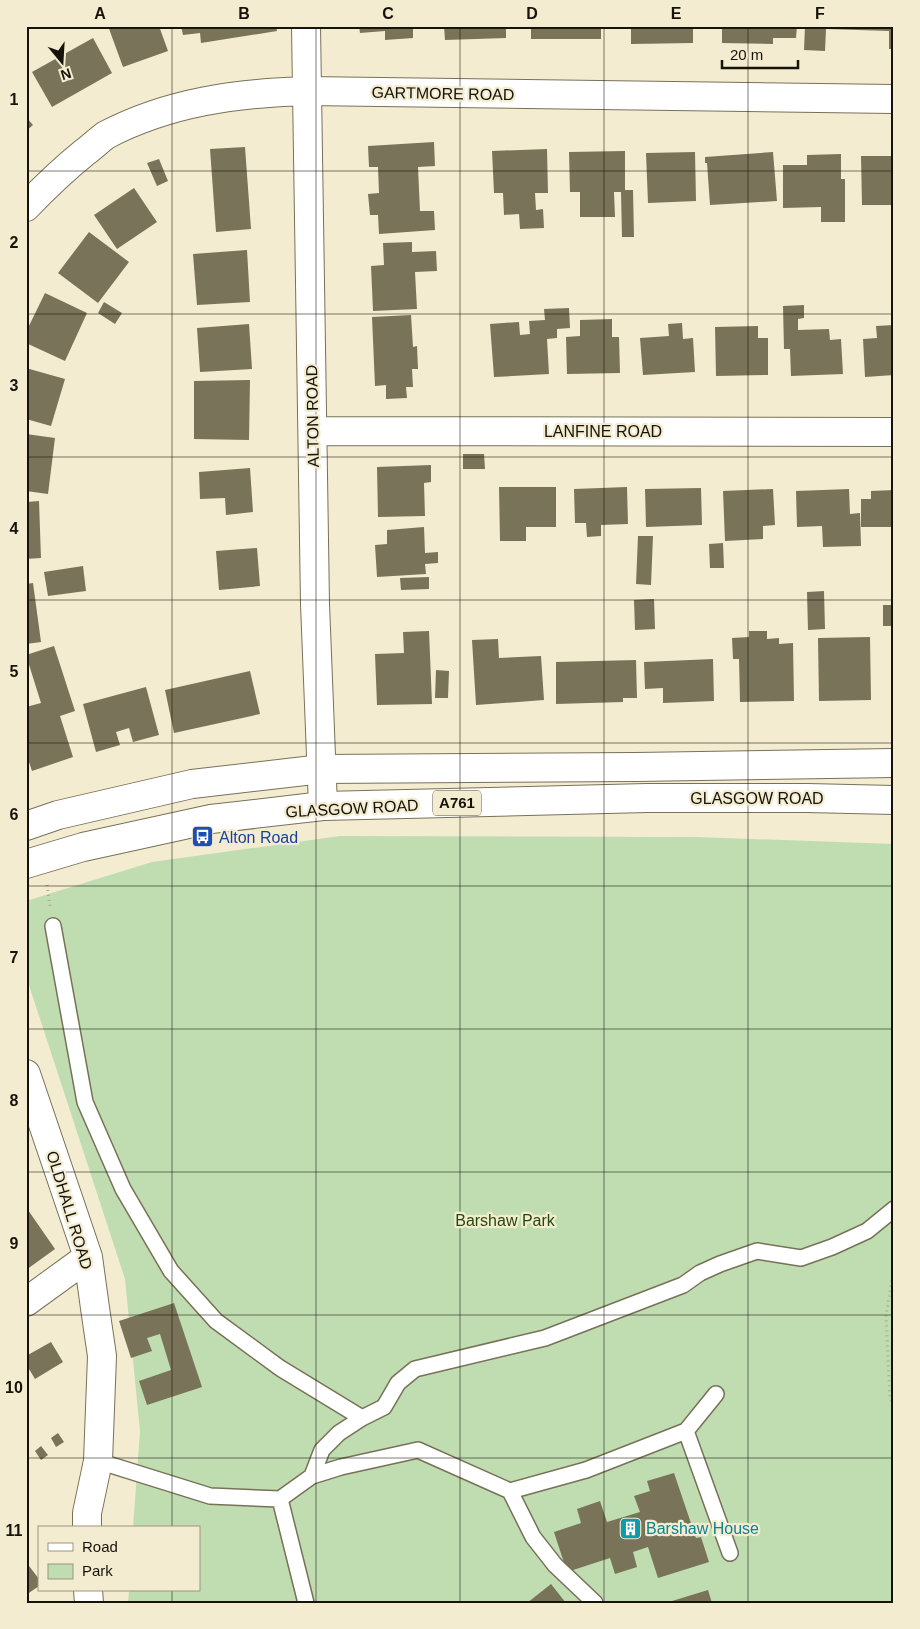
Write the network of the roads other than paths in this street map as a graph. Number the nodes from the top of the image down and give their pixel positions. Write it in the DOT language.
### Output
graph roads {
  1 [pos="306,26"];
  2 [pos="306,91"];
  3 [pos="894,99"];
  4 [pos="26,206"];
  5 [pos="313,430"];
  6 [pos="894,432"];
  7 [pos="894,763"];
  8 [pos="322,769"];
  9 [pos="894,800"];
  10 [pos="323,806"];
  11 [pos="26,826"];
  12 [pos="26,864"];
  13 [pos="53,926"];
  14 [pos="26,1074"];
  15 [pos="894,1209"];
  16 [pos="88,1257"];
  17 [pos="26,1302"];
  18 [pos="716,1394"];
  19 [pos="362,1418"];
  20 [pos="686,1431"];
  21 [pos="98,1461"];
  22 [pos="312,1476"];
  23 [pos="510,1491"];
  24 [pos="280,1499"];
  25 [pos="87,1526"];
  26 [pos="730,1553"];
  27 [pos="306,1603"];
  28 [pos="595,1603"];
  1 -- 2 [label="street, ALTON ROAD"];
  2 -- 3 [label="street, GARTMORE ROAD"];
  2 -- 4 [label="street, GARTMORE ROAD"];
  2 -- 5 [label="street, ALTON ROAD"];
  5 -- 6 [label="street, LANFINE ROAD"];
  5 -- 8 [label="street, ALTON ROAD"];
  7 -- 8 [label="street, GLASGOW ROAD / A761"];
  8 -- 10 [label="street, ALTON ROAD"];
  8 -- 11 [label="street, GLASGOW ROAD / A761"];
  9 -- 10 [label="street, GLASGOW ROAD / A761"];
  10 -- 12 [label="street, GLASGOW ROAD / A761"];
  13 -- 19 [label="lane"];
  14 -- 16 [label="street, OLDHALL ROAD"];
  15 -- 19 [label="lane"];
  16 -- 17 [label="street"];
  16 -- 21 [label="street, OLDHALL ROAD"];
  18 -- 20 [label="lane"];
  19 -- 22 [label="lane"];
  20 -- 23 [label="lane"];
  20 -- 26 [label="lane"];
  21 -- 24 [label="lane"];
  21 -- 25 [label="street, OLDHALL ROAD"];
  22 -- 23 [label="lane"];
  22 -- 24 [label="lane"];
  23 -- 28 [label="lane"];
  24 -- 27 [label="lane"];
}
